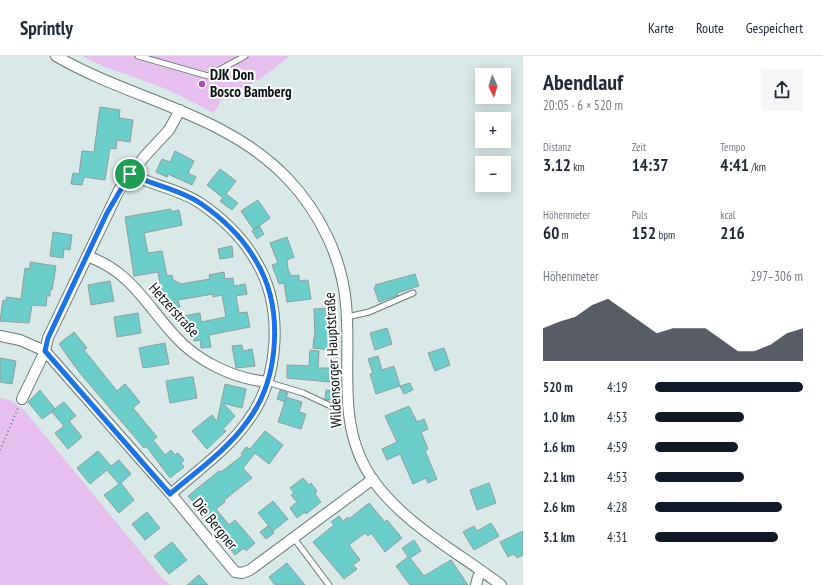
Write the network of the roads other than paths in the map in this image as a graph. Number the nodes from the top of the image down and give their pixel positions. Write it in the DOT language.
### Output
graph roads {
  1 [pos="57,56"];
  2 [pos="138,56"];
  3 [pos="245,56"];
  4 [pos="180,110"];
  5 [pos="130,174"];
  6 [pos="87,256"];
  7 [pos="413,293"];
  8 [pos="347,317"];
  9 [pos="0,336"];
  10 [pos="45,351"];
  11 [pos="267,382"];
  12 [pos="22,399"];
  13 [pos="332,407"];
  14 [pos="373,480"];
  15 [pos="170,494"];
  16 [pos="293,537"];
  17 [pos="482,571"];
  18 [pos="330,585"];
  19 [pos="476,585"];
  20 [pos="501,585"];
  1 -- 4 [label="street, Wildensorger Hauptstraße"];
  2 -- 3 [label="lane"];
  4 -- 5 [label="street"];
  4 -- 8 [label="street, Wildensorger Hauptstraße"];
  5 -- 6 [label="street"];
  5 -- 11 [label="street"];
  6 -- 10 [label="street"];
  6 -- 11 [label="street, Hetzerstraße"];
  7 -- 8 [label="lane"];
  8 -- 14 [label="street, Wildensorger Hauptstraße"];
  9 -- 10 [label="street, Die Bergner"];
  10 -- 12 [label="street"];
  10 -- 15 [label="street, Die Bergner"];
  11 -- 13 [label="lane"];
  11 -- 15 [label="street"];
  14 -- 16 [label="street, Die Bergner"];
  14 -- 17 [label="street, Wildensorger Hauptstraße"];
  15 -- 16 [label="street, Die Bergner"];
  16 -- 18 [label="lane"];
  17 -- 19 [label="street"];
  17 -- 20 [label="street, Wildensorger Hauptstraße"];
}
